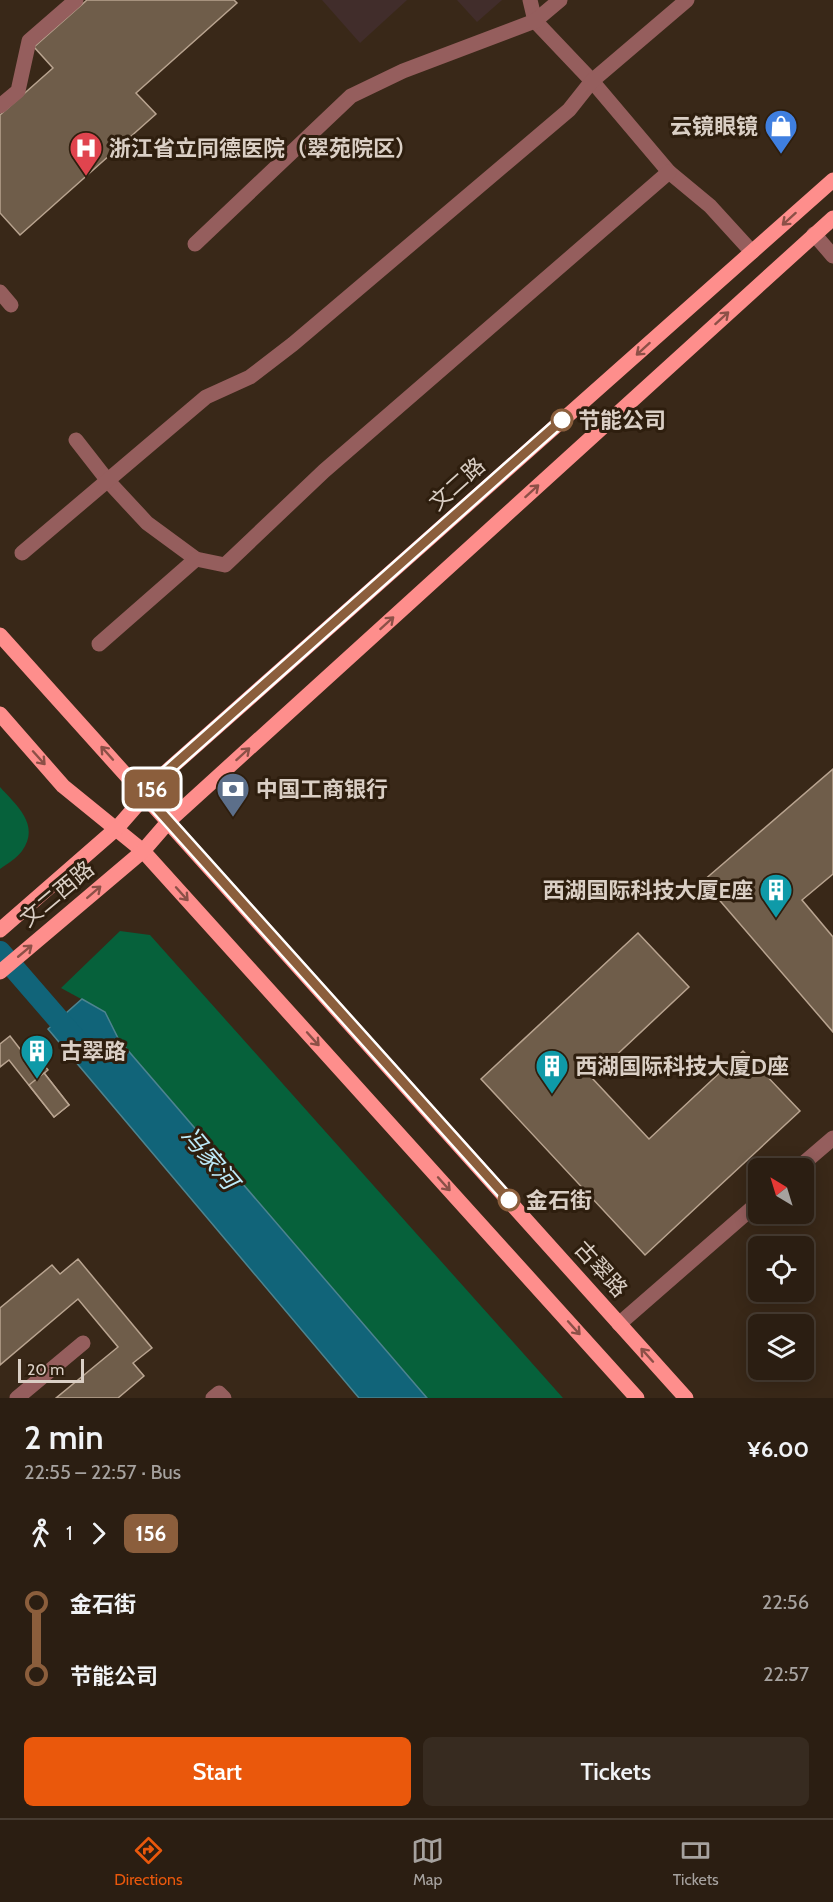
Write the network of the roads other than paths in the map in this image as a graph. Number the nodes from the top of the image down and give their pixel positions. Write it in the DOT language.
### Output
graph roads {
  1 [pos="76,0"];
  2 [pos="530,0"];
  3 [pos="560,0"];
  4 [pos="687,0"];
  5 [pos="535,21"];
  6 [pos="592,81"];
  7 [pos="0,106"];
  8 [pos="669,172"];
  9 [pos="833,180"];
  10 [pos="833,218"];
  11 [pos="814,234"];
  12 [pos="195,244"];
  13 [pos="752,252"];
  14 [pos="833,256"];
  15 [pos="0,292"];
  16 [pos="11,305"];
  17 [pos="76,440"];
  18 [pos="108,480"];
  19 [pos="22,553"];
  20 [pos="195,559"];
  21 [pos="0,635"];
  22 [pos="99,645"];
  23 [pos="0,714"];
  24 [pos="146,796"];
  25 [pos="169,821"];
  26 [pos="117,828"];
  27 [pos="143,850"];
  28 [pos="0,930"];
  29 [pos="0,972"];
  30 [pos="833,1138"];
  31 [pos="810,1158"];
  32 [pos="748,1212"];
  33 [pos="619,1324"];
  34 [pos="83,1343"];
  35 [pos="17,1398"];
  36 [pos="213,1398"];
  37 [pos="224,1398"];
  38 [pos="637,1398"];
  39 [pos="686,1398"];
  1 -- 7 [label="street"];
  2 -- 5 [label="street"];
  3 -- 5 [label="street"];
  4 -- 6 [label="street"];
  5 -- 6 [label="street"];
  5 -- 12 [label="street"];
  6 -- 8 [label="street"];
  6 -- 18 [label="street"];
  8 -- 13 [label="street"];
  8 -- 20 [label="street"];
  9 -- 13 [label="main road, 文二路, one-way"];
  10 -- 11 [label="main road"];
  11 -- 14 [label="street"];
  25 -- 11 [label="main road, one-way"];
  13 -- 24 [label="main road, 文二路, one-way"];
  15 -- 16 [label="street"];
  17 -- 18 [label="street"];
  18 -- 19 [label="street"];
  18 -- 20 [label="street"];
  20 -- 22 [label="street"];
  24 -- 21 [label="main road, 古翠路, one-way"];
  23 -- 26 [label="main road, one-way"];
  24 -- 25 [label="main road, 古翠路"];
  24 -- 26 [label="main road, 文二路"];
  25 -- 27 [label="main road"];
  25 -- 33 [label="main road, 古翠路"];
  26 -- 27 [label="main road"];
  26 -- 28 [label="main road, 文二西路"];
  29 -- 27 [label="main road, 文二西路, one-way"];
  27 -- 38 [label="main road, one-way"];
  30 -- 31 [label="street"];
  32 -- 33 [label="street"];
  39 -- 33 [label="main road, 古翠路, one-way"];
  34 -- 35 [label="street"];
  36 -- 37 [label="street"];
}
